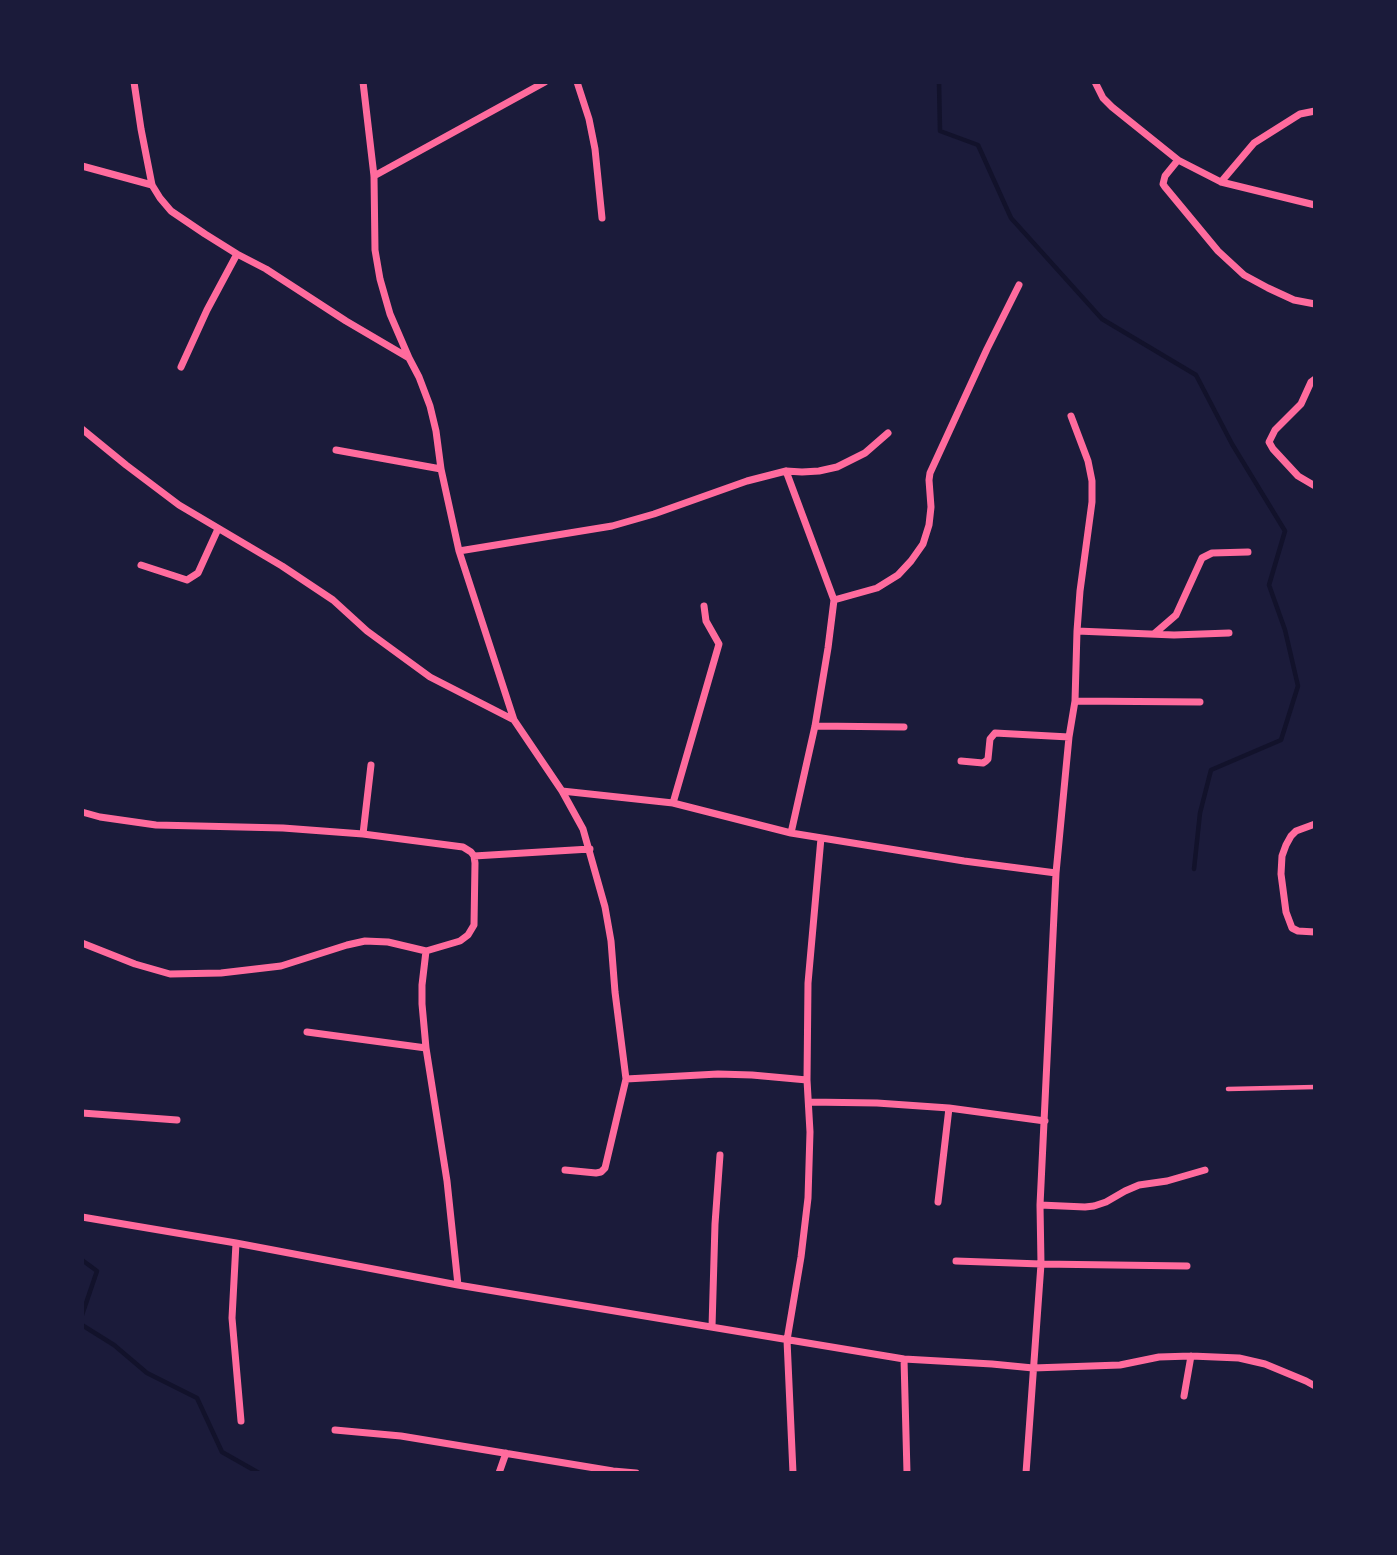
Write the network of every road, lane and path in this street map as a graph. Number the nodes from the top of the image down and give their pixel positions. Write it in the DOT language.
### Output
graph roads {
  1 [pos="134,82"];
  2 [pos="363,82"];
  3 [pos="545,82"];
  4 [pos="577,82"];
  5 [pos="1095,82"];
  6 [pos="1315,111"];
  7 [pos="1178,160"];
  8 [pos="82,166"];
  9 [pos="374,176"];
  10 [pos="1221,182"];
  11 [pos="152,185"];
  12 [pos="1315,205"];
  13 [pos="602,218"];
  14 [pos="237,254"];
  15 [pos="1019,285"];
  16 [pos="1315,304"];
  17 [pos="409,358"];
  18 [pos="181,367"];
  19 [pos="1315,379"];
  20 [pos="1071,416"];
  21 [pos="82,429"];
  22 [pos="888,433"];
  23 [pos="336,450"];
  24 [pos="441,469"];
  25 [pos="786,471"];
  26 [pos="1315,486"];
  27 [pos="218,529"];
  28 [pos="459,551"];
  29 [pos="1248,552"];
  30 [pos="141,565"];
  31 [pos="834,600"];
  32 [pos="704,606"];
  33 [pos="1076,631"];
  34 [pos="1229,633"];
  35 [pos="1154,634"];
  36 [pos="1075,701"];
  37 [pos="1200,702"];
  38 [pos="514,720"];
  39 [pos="815,726"];
  40 [pos="904,727"];
  41 [pos="1069,737"];
  42 [pos="961,761"];
  43 [pos="371,765"];
  44 [pos="562,790"];
  45 [pos="673,803"];
  46 [pos="82,812"];
  47 [pos="1315,824"];
  48 [pos="791,833"];
  49 [pos="363,834"];
  50 [pos="821,838"];
  51 [pos="590,849"];
  52 [pos="474,856"];
  53 [pos="1056,873"];
  54 [pos="1315,932"];
  55 [pos="82,943"];
  56 [pos="426,951"];
  57 [pos="307,1032"];
  58 [pos="426,1048"];
  59 [pos="626,1079"];
  60 [pos="807,1080"];
  61 [pos="1315,1087"];
  62 [pos="1228,1088"];
  63 [pos="809,1102"];
  64 [pos="949,1108"];
  65 [pos="82,1113"];
  66 [pos="177,1121"];
  67 [pos="1045,1121"];
  68 [pos="720,1155"];
  69 [pos="565,1170"];
  70 [pos="1205,1170"];
  71 [pos="938,1202"];
  72 [pos="1040,1205"];
  73 [pos="82,1217"];
  74 [pos="236,1243"];
  75 [pos="956,1261"];
  76 [pos="1041,1264"];
  77 [pos="1187,1266"];
  78 [pos="458,1286"];
  79 [pos="712,1327"];
  80 [pos="787,1340"];
  81 [pos="1191,1356"];
  82 [pos="904,1359"];
  83 [pos="1033,1368"];
  84 [pos="1315,1387"];
  85 [pos="1184,1396"];
  86 [pos="241,1422"];
  87 [pos="335,1430"];
  88 [pos="506,1453"];
  89 [pos="499,1473"];
  90 [pos="636,1473"];
  91 [pos="793,1473"];
  92 [pos="907,1473"];
  93 [pos="1026,1473"];
  1 -- 11 [label="street"];
  2 -- 9 [label="street"];
  3 -- 9 [label="street"];
  4 -- 13 [label="street"];
  5 -- 7 [label="street"];
  6 -- 10 [label="street"];
  7 -- 10 [label="street"];
  7 -- 16 [label="street"];
  8 -- 11 [label="street"];
  9 -- 17 [label="street"];
  10 -- 12 [label="street"];
  11 -- 14 [label="street"];
  14 -- 17 [label="street"];
  14 -- 18 [label="street"];
  15 -- 31 [label="street"];
  17 -- 24 [label="street"];
  19 -- 26 [label="street"];
  20 -- 33 [label="street"];
  21 -- 27 [label="street"];
  22 -- 25 [label="street"];
  23 -- 24 [label="street"];
  24 -- 28 [label="street"];
  25 -- 28 [label="street"];
  25 -- 31 [label="street"];
  27 -- 30 [label="street"];
  27 -- 38 [label="street"];
  28 -- 38 [label="street"];
  29 -- 35 [label="street"];
  31 -- 39 [label="street"];
  32 -- 45 [label="street"];
  33 -- 35 [label="street"];
  33 -- 36 [label="street"];
  34 -- 35 [label="street"];
  36 -- 37 [label="street"];
  36 -- 41 [label="street"];
  38 -- 44 [label="street"];
  39 -- 40 [label="street"];
  39 -- 48 [label="street"];
  41 -- 42 [label="street"];
  41 -- 53 [label="street"];
  43 -- 49 [label="street"];
  44 -- 45 [label="street"];
  44 -- 51 [label="street"];
  45 -- 48 [label="street"];
  46 -- 49 [label="street"];
  47 -- 54 [label="street"];
  48 -- 50 [label="street"];
  49 -- 52 [label="street"];
  50 -- 53 [label="street"];
  50 -- 60 [label="street"];
  51 -- 52 [label="street"];
  51 -- 59 [label="street"];
  52 -- 56 [label="street"];
  53 -- 67 [label="street"];
  55 -- 56 [label="street"];
  56 -- 58 [label="street"];
  57 -- 58 [label="street"];
  58 -- 78 [label="street"];
  59 -- 60 [label="street"];
  59 -- 69 [label="street"];
  60 -- 63 [label="street"];
  61 -- 62 [label="lane"];
  63 -- 64 [label="street"];
  63 -- 80 [label="street"];
  64 -- 67 [label="street"];
  64 -- 71 [label="street"];
  65 -- 66 [label="street"];
  67 -- 72 [label="street"];
  68 -- 79 [label="street"];
  70 -- 72 [label="street"];
  72 -- 76 [label="street"];
  73 -- 74 [label="street"];
  74 -- 78 [label="street"];
  74 -- 86 [label="street"];
  75 -- 76 [label="street"];
  76 -- 77 [label="street"];
  76 -- 83 [label="street"];
  78 -- 79 [label="street"];
  79 -- 80 [label="street"];
  80 -- 82 [label="street"];
  80 -- 91 [label="street"];
  81 -- 83 [label="street"];
  81 -- 84 [label="street"];
  81 -- 85 [label="street"];
  82 -- 83 [label="street"];
  82 -- 92 [label="street"];
  83 -- 93 [label="street"];
  87 -- 88 [label="street"];
  88 -- 89 [label="street"];
  88 -- 90 [label="street"];
}
